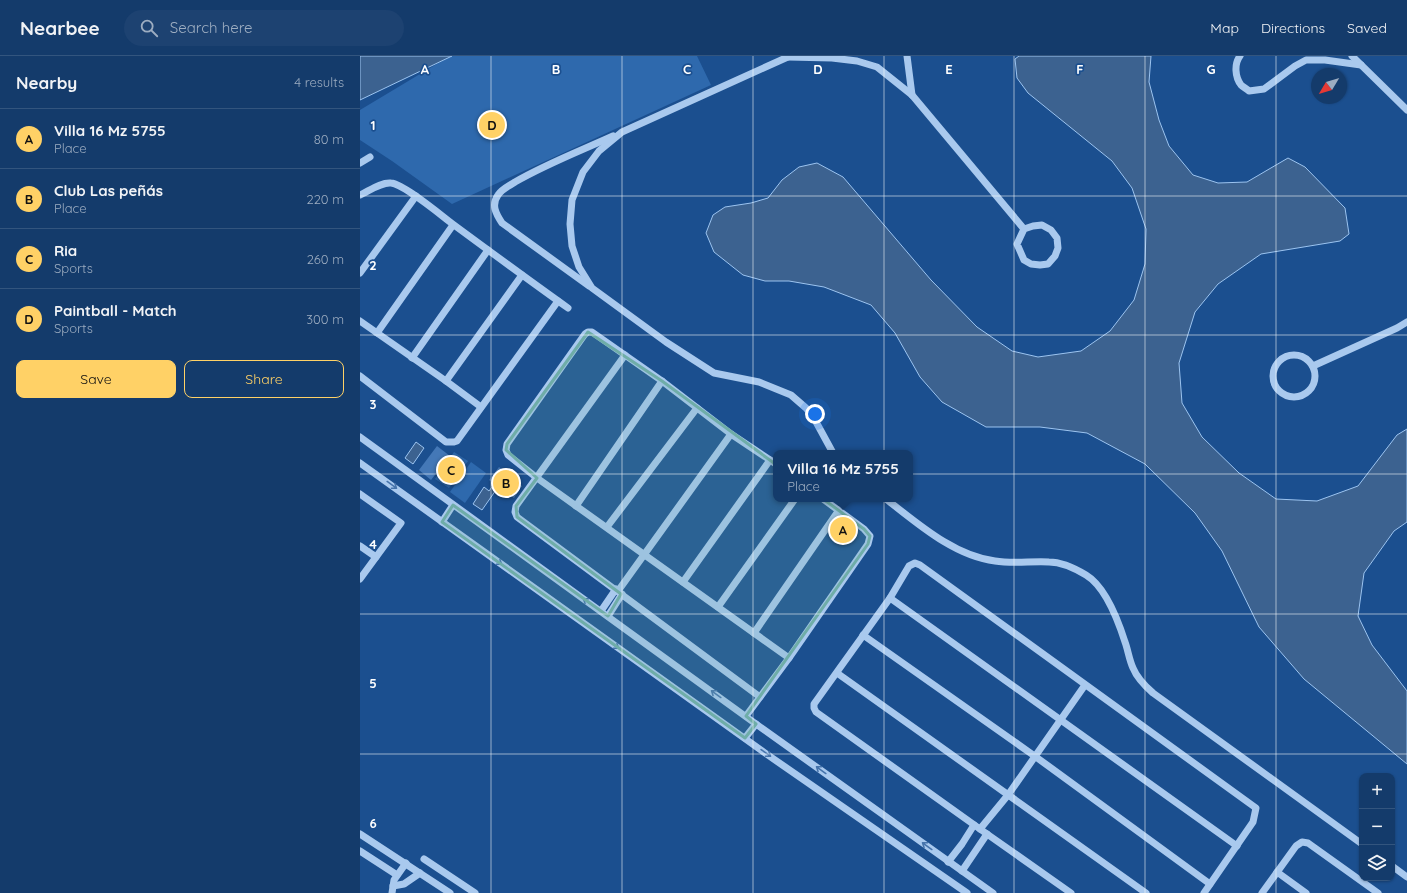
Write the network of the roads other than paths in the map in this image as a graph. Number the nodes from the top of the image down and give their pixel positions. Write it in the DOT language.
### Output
graph roads {
  1 [pos="907,56"];
  2 [pos="1240,56"];
  3 [pos="1352,56"];
  4 [pos="789,57"];
  5 [pos="1361,65"];
  6 [pos="912,95"];
  7 [pos="1407,110"];
  8 [pos="622,132"];
  9 [pos="370,157"];
  10 [pos="360,163"];
  11 [pos="360,195"];
  12 [pos="416,196"];
  13 [pos="453,224"];
  14 [pos="1024,229"];
  15 [pos="488,250"];
  16 [pos="360,273"];
  17 [pos="522,275"];
  18 [pos="592,288"];
  19 [pos="558,301"];
  20 [pos="568,308"];
  21 [pos="360,321"];
  22 [pos="1407,322"];
  23 [pos="1407,326"];
  24 [pos="1397,328"];
  25 [pos="377,333"];
  26 [pos="625,355"];
  27 [pos="412,358"];
  28 [pos="1313,366"];
  29 [pos="360,376"];
  30 [pos="446,381"];
  31 [pos="662,381"];
  32 [pos="481,407"];
  33 [pos="697,408"];
  34 [pos="731,434"];
  35 [pos="360,437"];
  36 [pos="831,450"];
  37 [pos="773,462"];
  38 [pos="360,463"];
  39 [pos="537,478"];
  40 [pos="360,494"];
  41 [pos="793,502"];
  42 [pos="827,502"];
  43 [pos="890,502"];
  44 [pos="453,505"];
  45 [pos="576,506"];
  46 [pos="839,510"];
  47 [pos="442,522"];
  48 [pos="607,527"];
  49 [pos="360,546"];
  50 [pos="645,555"];
  51 [pos="376,557"];
  52 [pos="360,579"];
  53 [pos="683,582"];
  54 [pos="618,592"];
  55 [pos="890,598"];
  56 [pos="718,607"];
  57 [pos="601,611"];
  58 [pos="608,616"];
  59 [pos="754,633"];
  60 [pos="863,635"];
  61 [pos="789,658"];
  62 [pos="837,673"];
  63 [pos="1085,685"];
  64 [pos="760,697"];
  65 [pos="746,716"];
  66 [pos="1060,720"];
  67 [pos="756,724"];
  68 [pos="745,738"];
  69 [pos="1036,757"];
  70 [pos="1008,795"];
  71 [pos="977,827"];
  72 [pos="360,834"];
  73 [pos="987,834"];
  74 [pos="1359,842"];
  75 [pos="1237,846"];
  76 [pos="360,851"];
  77 [pos="424,859"];
  78 [pos="948,862"];
  79 [pos="406,863"];
  80 [pos="1395,868"];
  81 [pos="962,871"];
  82 [pos="1277,872"];
  83 [pos="420,873"];
  84 [pos="397,875"];
  85 [pos="1407,876"];
  86 [pos="1210,884"];
  87 [pos="392,889"];
  88 [pos="1141,892"];
  89 [pos="450,893"];
  90 [pos="475,893"];
  91 [pos="967,893"];
  92 [pos="993,893"];
  93 [pos="1071,893"];
  94 [pos="1204,893"];
  95 [pos="1262,893"];
  96 [pos="1306,893"];
  97 [pos="1378,893"];
  1 -- 6 [label="street"];
  2 -- 5 [label="street"];
  3 -- 5 [label="street"];
  4 -- 6 [label="street"];
  4 -- 8 [label="street"];
  5 -- 7 [label="street"];
  6 -- 14 [label="street"];
  8 -- 18 [label="street"];
  8 -- 18 [label="street"];
  9 -- 10 [label="street"];
  11 -- 12 [label="street"];
  12 -- 13 [label="street"];
  12 -- 16 [label="street"];
  13 -- 15 [label="street"];
  13 -- 25 [label="street"];
  14 -- 14 [label="street"];
  15 -- 17 [label="street"];
  15 -- 27 [label="street"];
  17 -- 19 [label="street"];
  17 -- 30 [label="street"];
  18 -- 36 [label="street"];
  19 -- 20 [label="street"];
  19 -- 32 [label="street"];
  21 -- 25 [label="street"];
  22 -- 24 [label="street"];
  23 -- 24 [label="street"];
  24 -- 28 [label="street"];
  25 -- 27 [label="street"];
  26 -- 31 [label="street"];
  26 -- 39 [label="street"];
  26 -- 39 [label="street"];
  27 -- 30 [label="street"];
  28 -- 28 [label="street"];
  29 -- 32 [label="street"];
  30 -- 32 [label="street"];
  31 -- 33 [label="street"];
  31 -- 45 [label="street"];
  33 -- 34 [label="street"];
  33 -- 48 [label="street"];
  34 -- 37 [label="street"];
  34 -- 50 [label="street"];
  35 -- 44 [label="street"];
  37 -- 53 [label="street"];
  38 -- 47 [label="street, one-way"];
  39 -- 45 [label="street"];
  39 -- 54 [label="street"];
  40 -- 51 [label="street"];
  41 -- 56 [label="street"];
  42 -- 46 [label="street"];
  43 -- 74 [label="street"];
  44 -- 47 [label="street"];
  57 -- 44 [label="street, one-way"];
  45 -- 48 [label="street"];
  46 -- 59 [label="street"];
  46 -- 61 [label="street"];
  47 -- 68 [label="street, one-way"];
  48 -- 50 [label="street"];
  49 -- 51 [label="street"];
  50 -- 53 [label="street"];
  50 -- 54 [label="street"];
  51 -- 52 [label="street"];
  53 -- 56 [label="street"];
  54 -- 57 [label="street"];
  54 -- 58 [label="street"];
  54 -- 64 [label="street"];
  55 -- 60 [label="street"];
  55 -- 63 [label="street"];
  55 -- 66 [label="street"];
  56 -- 59 [label="street"];
  57 -- 58 [label="street"];
  65 -- 58 [label="street, one-way"];
  59 -- 61 [label="street"];
  60 -- 62 [label="street"];
  60 -- 69 [label="street"];
  61 -- 64 [label="street"];
  62 -- 70 [label="street"];
  62 -- 71 [label="street"];
  63 -- 66 [label="street"];
  63 -- 75 [label="street"];
  64 -- 65 [label="street"];
  65 -- 67 [label="street"];
  66 -- 69 [label="street"];
  66 -- 75 [label="street"];
  67 -- 68 [label="street"];
  78 -- 67 [label="street, one-way"];
  68 -- 91 [label="street, one-way"];
  69 -- 70 [label="street"];
  69 -- 86 [label="street"];
  70 -- 71 [label="street"];
  70 -- 88 [label="street"];
  71 -- 73 [label="street"];
  71 -- 78 [label="street"];
  72 -- 79 [label="street"];
  73 -- 81 [label="street"];
  73 -- 93 [label="street"];
  75 -- 86 [label="street"];
  76 -- 84 [label="street"];
  77 -- 90 [label="street"];
  78 -- 81 [label="street"];
  79 -- 83 [label="street"];
  79 -- 84 [label="street"];
  80 -- 85 [label="street"];
  81 -- 92 [label="street"];
  82 -- 95 [label="street"];
  82 -- 96 [label="street"];
  82 -- 97 [label="street"];
  83 -- 87 [label="street"];
  83 -- 89 [label="street"];
  84 -- 87 [label="street"];
  86 -- 94 [label="street"];
}
